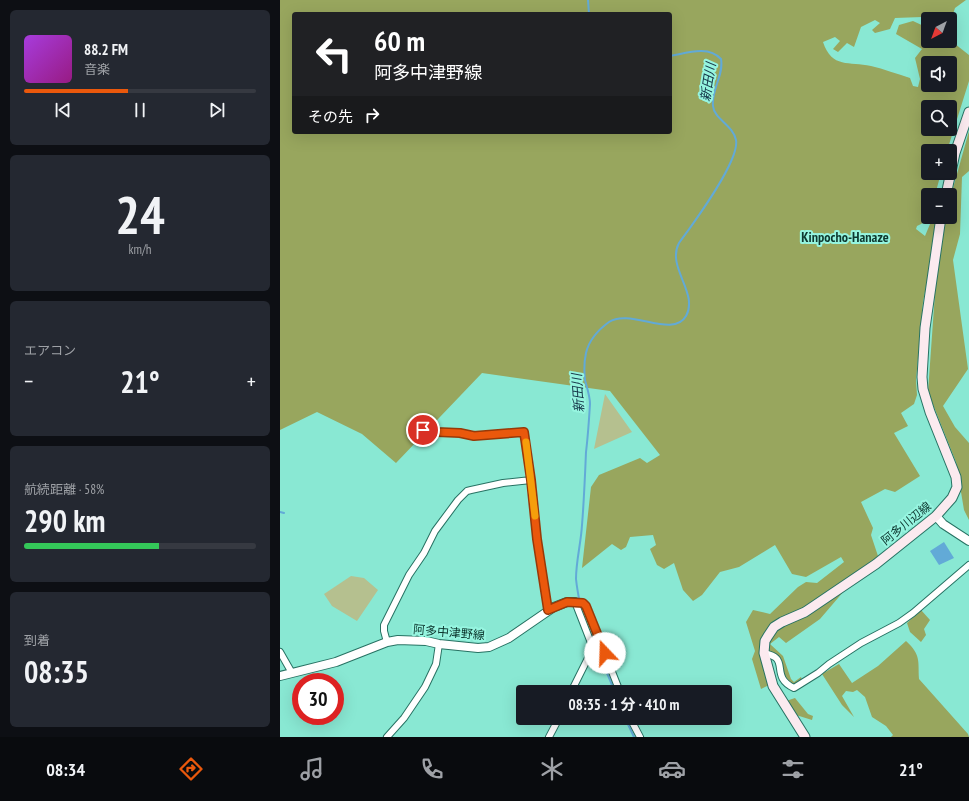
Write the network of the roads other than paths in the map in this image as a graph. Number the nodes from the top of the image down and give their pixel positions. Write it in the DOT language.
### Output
graph roads {
  1 [pos="969,112"];
  2 [pos="948,188"];
  3 [pos="940,224"];
  4 [pos="418,426"];
  5 [pos="531,480"];
  6 [pos="936,516"];
  7 [pos="969,541"];
  8 [pos="969,565"];
  9 [pos="578,602"];
  10 [pos="548,610"];
  11 [pos="387,642"];
  12 [pos="439,644"];
  13 [pos="280,652"];
  14 [pos="764,653"];
  15 [pos="292,673"];
  16 [pos="280,676"];
  17 [pos="574,685"];
  18 [pos="617,685"];
  19 [pos="556,725"];
  20 [pos="634,725"];
  21 [pos="387,737"];
  22 [pos="550,737"];
  23 [pos="640,737"];
  24 [pos="805,737"];
  1 -- 2 [label="main road"];
  3 -- 6 [label="main road, 阿多川辺線"];
  4 -- 5 [label="street"];
  5 -- 10 [label="street"];
  5 -- 11 [label="street"];
  6 -- 7 [label="street"];
  6 -- 14 [label="main road, 阿多川辺線"];
  8 -- 14 [label="street"];
  9 -- 10 [label="street, 阿多中津野線"];
  9 -- 17 [label="street"];
  9 -- 18 [label="street"];
  10 -- 12 [label="street, 阿多中津野線"];
  11 -- 12 [label="street, 阿多中津野線"];
  11 -- 15 [label="street, 阿多中津野線"];
  12 -- 21 [label="street"];
  13 -- 15 [label="street"];
  14 -- 24 [label="main road"];
  15 -- 16 [label="street, 阿多中津野線"];
  19 -- 22 [label="street"];
  20 -- 23 [label="street"];
}
